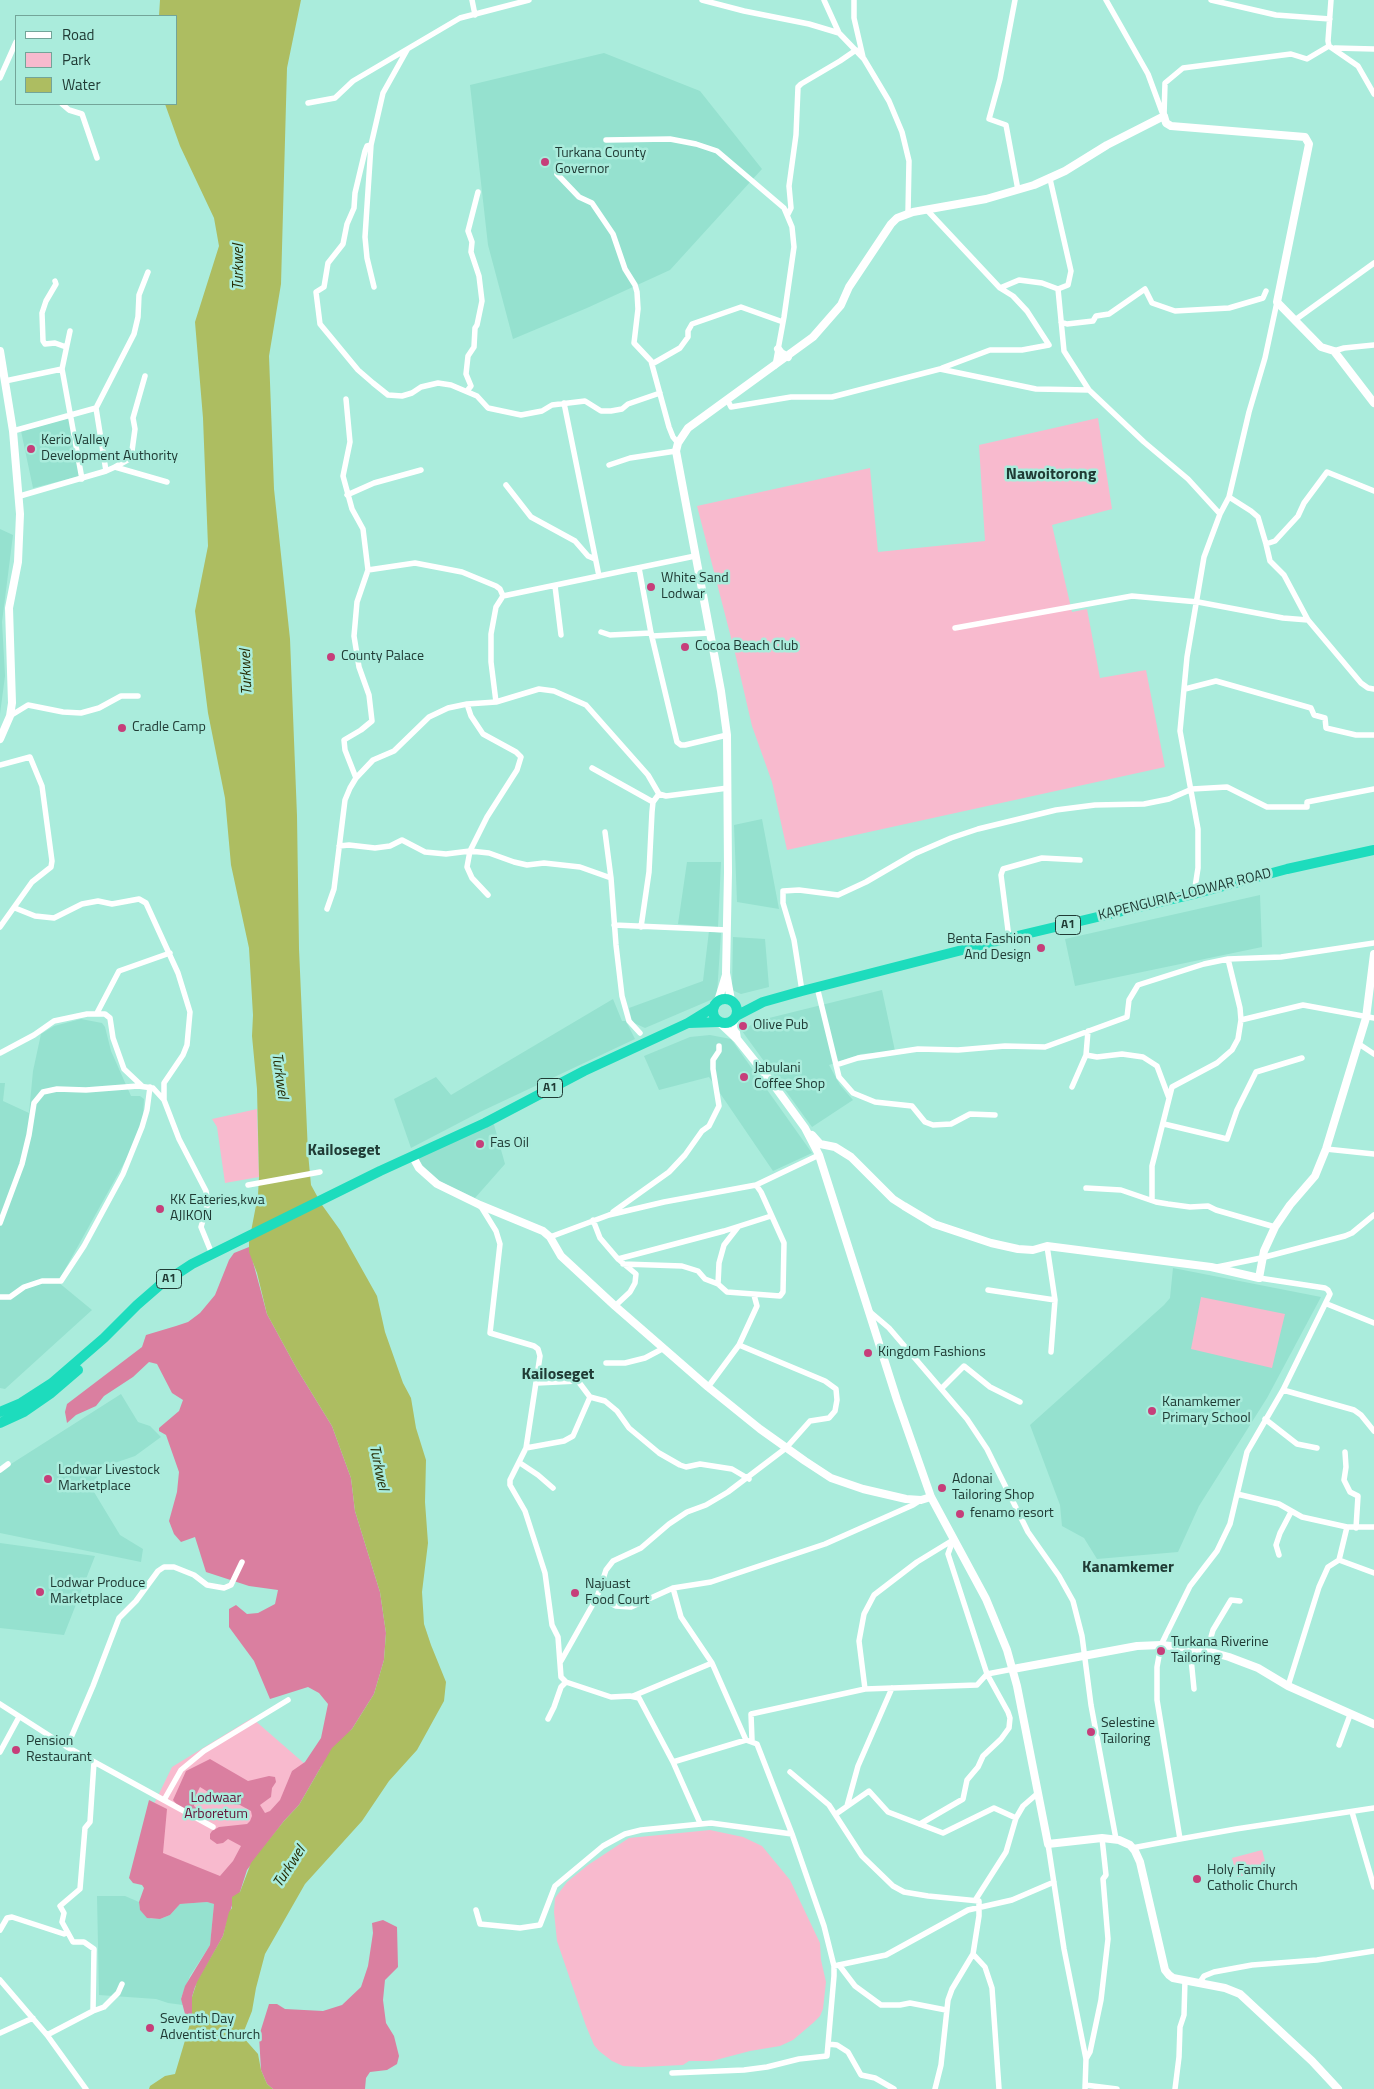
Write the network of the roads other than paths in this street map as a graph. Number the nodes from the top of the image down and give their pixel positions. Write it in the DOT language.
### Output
graph roads {
  1 [pos="472,0"];
  2 [pos="528,0"];
  3 [pos="702,0"];
  4 [pos="824,0"];
  5 [pos="854,0"];
  6 [pos="1015,0"];
  7 [pos="1106,0"];
  8 [pos="1211,0"];
  9 [pos="1331,0"];
  10 [pos="475,15"];
  11 [pos="1330,19"];
  12 [pos="839,33"];
  13 [pos="15,44"];
  14 [pos="1331,47"];
  15 [pos="1374,49"];
  16 [pos="407,50"];
  17 [pos="856,50"];
  18 [pos="864,59"];
  19 [pos="0,78"];
  20 [pos="1374,94"];
  21 [pos="308,103"];
  22 [pos="63,105"];
  23 [pos="1164,116"];
  24 [pos="606,140"];
  25 [pos="371,145"];
  26 [pos="97,158"];
  27 [pos="557,174"];
  28 [pos="1050,179"];
  29 [pos="1018,190"];
  30 [pos="478,192"];
  31 [pos="926,210"];
  32 [pos="908,213"];
  33 [pos="788,214"];
  34 [pos="1374,263"];
  35 [pos="148,272"];
  36 [pos="55,281"];
  37 [pos="374,287"];
  38 [pos="1000,288"];
  39 [pos="1058,289"];
  40 [pos="1266,291"];
  41 [pos="1277,302"];
  42 [pos="1295,320"];
  43 [pos="783,322"];
  44 [pos="1061,322"];
  45 [pos="70,330"];
  46 [pos="1374,345"];
  47 [pos="66,347"];
  48 [pos="778,349"];
  49 [pos="0,351"];
  50 [pos="1334,351"];
  51 [pos="788,357"];
  52 [pos="652,364"];
  53 [pos="774,367"];
  54 [pos="62,369"];
  55 [pos="940,369"];
  56 [pos="145,376"];
  57 [pos="5,381"];
  58 [pos="1089,390"];
  59 [pos="467,391"];
  60 [pos="660,393"];
  61 [pos="346,399"];
  62 [pos="727,399"];
  63 [pos="564,403"];
  64 [pos="1374,403"];
  65 [pos="96,408"];
  66 [pos="71,416"];
  67 [pos="13,431"];
  68 [pos="677,447"];
  69 [pos="609,465"];
  70 [pos="115,467"];
  71 [pos="421,470"];
  72 [pos="106,471"];
  73 [pos="82,479"];
  74 [pos="167,482"];
  75 [pos="506,485"];
  76 [pos="1374,491"];
  77 [pos="347,495"];
  78 [pos="20,496"];
  79 [pos="1229,497"];
  80 [pos="1220,514"];
  81 [pos="1266,544"];
  82 [pos="695,556"];
  83 [pos="595,559"];
  84 [pos="639,568"];
  85 [pos="368,570"];
  86 [pos="598,576"];
  87 [pos="555,586"];
  88 [pos="503,596"];
  89 [pos="1198,602"];
  90 [pos="1308,620"];
  91 [pos="954,628"];
  92 [pos="601,632"];
  93 [pos="710,633"];
  94 [pos="561,635"];
  95 [pos="652,635"];
  96 [pos="1185,689"];
  97 [pos="1374,689"];
  98 [pos="138,696"];
  99 [pos="496,702"];
  100 [pos="467,704"];
  101 [pos="10,716"];
  102 [pos="727,735"];
  103 [pos="1374,736"];
  104 [pos="0,739"];
  105 [pos="0,765"];
  106 [pos="592,768"];
  107 [pos="356,778"];
  108 [pos="728,788"];
  109 [pos="1192,789"];
  110 [pos="1374,789"];
  111 [pos="659,794"];
  112 [pos="653,802"];
  113 [pos="605,832"];
  114 [pos="339,846"];
  115 [pos="1374,850"];
  116 [pos="470,851"];
  117 [pos="1080,860"];
  118 [pos="611,878"];
  119 [pos="1194,894"];
  120 [pos="488,895"];
  121 [pos="15,908"];
  122 [pos="327,909"];
  123 [pos="614,924"];
  124 [pos="641,926"];
  125 [pos="0,927"];
  126 [pos="727,930"];
  127 [pos="1010,938"];
  128 [pos="1374,943"];
  129 [pos="170,953"];
  130 [pos="1374,954"];
  131 [pos="1228,960"];
  132 [pos="726,973"];
  133 [pos="817,987"];
  134 [pos="802,991"];
  135 [pos="732,1001"];
  136 [pos="763,1002"];
  137 [pos="716,1004"];
  138 [pos="97,1014"];
  139 [pos="735,1018"];
  140 [pos="1370,1018"];
  141 [pos="1241,1020"];
  142 [pos="720,1023"];
  143 [pos="688,1024"];
  144 [pos="1088,1031"];
  145 [pos="640,1033"];
  146 [pos="737,1039"];
  147 [pos="1359,1044"];
  148 [pos="720,1046"];
  149 [pos="0,1053"];
  150 [pos="1374,1054"];
  151 [pos="1086,1055"];
  152 [pos="1302,1058"];
  153 [pos="836,1065"];
  154 [pos="142,1086"];
  155 [pos="1072,1087"];
  156 [pos="150,1088"];
  157 [pos="1169,1098"];
  158 [pos="164,1100"];
  159 [pos="995,1115"];
  160 [pos="1164,1124"];
  161 [pos="805,1128"];
  162 [pos="1326,1150"];
  163 [pos="1374,1154"];
  164 [pos="819,1155"];
  165 [pos="413,1157"];
  166 [pos="320,1172"];
  167 [pos="248,1185"];
  168 [pos="756,1185"];
  169 [pos="1086,1188"];
  170 [pos="1152,1200"];
  171 [pos="480,1205"];
  172 [pos="609,1215"];
  173 [pos="1374,1215"];
  174 [pos="771,1216"];
  175 [pos="593,1220"];
  176 [pos="0,1223"];
  177 [pos="738,1227"];
  178 [pos="1275,1227"];
  179 [pos="550,1237"];
  180 [pos="1047,1246"];
  181 [pos="212,1254"];
  182 [pos="1262,1258"];
  183 [pos="618,1259"];
  184 [pos="623,1264"];
  185 [pos="1211,1267"];
  186 [pos="1259,1278"];
  187 [pos="718,1284"];
  188 [pos="988,1290"];
  189 [pos="754,1295"];
  190 [pos="0,1297"];
  191 [pos="1055,1300"];
  192 [pos="1326,1304"];
  193 [pos="615,1306"];
  194 [pos="869,1311"];
  195 [pos="1374,1323"];
  196 [pos="104,1338"];
  197 [pos="738,1344"];
  198 [pos="664,1348"];
  199 [pos="1051,1352"];
  200 [pos="606,1363"];
  201 [pos="536,1383"];
  202 [pos="708,1387"];
  203 [pos="942,1388"];
  204 [pos="1283,1390"];
  205 [pos="590,1397"];
  206 [pos="1020,1402"];
  207 [pos="0,1412"];
  208 [pos="1266,1419"];
  209 [pos="0,1423"];
  210 [pos="1374,1431"];
  211 [pos="526,1448"];
  212 [pos="786,1448"];
  213 [pos="1317,1448"];
  214 [pos="1346,1452"];
  215 [pos="520,1463"];
  216 [pos="8,1464"];
  217 [pos="0,1470"];
  218 [pos="749,1478"];
  219 [pos="553,1488"];
  220 [pos="1237,1494"];
  221 [pos="931,1496"];
  222 [pos="921,1500"];
  223 [pos="1290,1512"];
  224 [pos="1347,1527"];
  225 [pos="1374,1527"];
  226 [pos="1356,1528"];
  227 [pos="953,1540"];
  228 [pos="1279,1555"];
  229 [pos="1339,1560"];
  230 [pos="242,1562"];
  231 [pos="1374,1573"];
  232 [pos="672,1588"];
  233 [pos="597,1597"];
  234 [pos="1240,1601"];
  235 [pos="1161,1646"];
  236 [pos="1190,1648"];
  237 [pos="1207,1651"];
  238 [pos="1085,1655"];
  239 [pos="561,1661"];
  240 [pos="712,1663"];
  241 [pos="1013,1669"];
  242 [pos="987,1674"];
  243 [pos="566,1682"];
  244 [pos="1288,1686"];
  245 [pos="892,1688"];
  246 [pos="1194,1688"];
  247 [pos="866,1689"];
  248 [pos="632,1696"];
  249 [pos="288,1700"];
  250 [pos="0,1704"];
  251 [pos="1350,1715"];
  252 [pos="19,1717"];
  253 [pos="548,1719"];
  254 [pos="1374,1724"];
  255 [pos="749,1740"];
  256 [pos="1339,1745"];
  257 [pos="67,1748"];
  258 [pos="0,1752"];
  259 [pos="94,1762"];
  260 [pos="673,1762"];
  261 [pos="790,1772"];
  262 [pos="1038,1793"];
  263 [pos="164,1800"];
  264 [pos="846,1806"];
  265 [pos="1374,1808"];
  266 [pos="1352,1812"];
  267 [pos="836,1814"];
  268 [pos="1016,1818"];
  269 [pos="700,1823"];
  270 [pos="920,1824"];
  271 [pos="213,1827"];
  272 [pos="792,1834"];
  273 [pos="1102,1838"];
  274 [pos="1116,1839"];
  275 [pos="1180,1839"];
  276 [pos="1048,1844"];
  277 [pos="1132,1848"];
  278 [pos="1054,1882"];
  279 [pos="1374,1887"];
  280 [pos="976,1899"];
  281 [pos="980,1907"];
  282 [pos="476,1910"];
  283 [pos="0,1930"];
  284 [pos="64,1934"];
  285 [pos="1374,1951"];
  286 [pos="973,1954"];
  287 [pos="836,1965"];
  288 [pos="0,1980"];
  289 [pos="1184,1980"];
  290 [pos="1200,1982"];
  291 [pos="122,1984"];
  292 [pos="93,2010"];
  293 [pos="946,2010"];
  294 [pos="33,2018"];
  295 [pos="0,2033"];
  296 [pos="47,2035"];
  297 [pos="828,2044"];
  298 [pos="1086,2059"];
  299 [pos="672,2073"];
  300 [pos="1085,2087"];
  301 [pos="86,2089"];
  302 [pos="894,2089"];
  303 [pos="936,2089"];
  304 [pos="999,2089"];
  305 [pos="1117,2089"];
  306 [pos="1175,2089"];
  307 [pos="1338,2089"];
  1 -- 10 [label="street"];
  2 -- 10 [label="street"];
  3 -- 12 [label="street"];
  4 -- 12 [label="street"];
  5 -- 18 [label="street"];
  6 -- 29 [label="street"];
  7 -- 23 [label="street"];
  8 -- 11 [label="street"];
  9 -- 11 [label="street"];
  10 -- 16 [label="street"];
  11 -- 14 [label="street"];
  12 -- 17 [label="street"];
  13 -- 19 [label="street"];
  14 -- 15 [label="street"];
  14 -- 20 [label="street"];
  14 -- 23 [label="street"];
  16 -- 21 [label="street"];
  16 -- 25 [label="street"];
  17 -- 18 [label="street"];
  17 -- 33 [label="street"];
  18 -- 32 [label="street"];
  22 -- 26 [label="street"];
  23 -- 28 [label="street"];
  23 -- 41 [label="street"];
  24 -- 33 [label="street"];
  25 -- 37 [label="street"];
  25 -- 59 [label="street"];
  27 -- 52 [label="street"];
  28 -- 29 [label="street"];
  28 -- 39 [label="street"];
  29 -- 31 [label="street"];
  30 -- 59 [label="street"];
  31 -- 32 [label="street"];
  31 -- 38 [label="street"];
  32 -- 51 [label="street"];
  33 -- 43 [label="street"];
  34 -- 42 [label="street"];
  35 -- 65 [label="street"];
  36 -- 47 [label="street"];
  38 -- 39 [label="street"];
  38 -- 55 [label="street"];
  39 -- 44 [label="street"];
  40 -- 44 [label="street"];
  41 -- 42 [label="street"];
  41 -- 79 [label="street"];
  42 -- 50 [label="street"];
  43 -- 48 [label="street"];
  43 -- 52 [label="street"];
  44 -- 58 [label="street"];
  45 -- 47 [label="street"];
  46 -- 50 [label="street"];
  47 -- 54 [label="street"];
  48 -- 51 [label="street"];
  48 -- 53 [label="street"];
  49 -- 57 [label="street"];
  50 -- 64 [label="street"];
  51 -- 53 [label="street"];
  52 -- 60 [label="street"];
  53 -- 62 [label="street"];
  54 -- 57 [label="street"];
  54 -- 66 [label="street"];
  55 -- 58 [label="street"];
  55 -- 62 [label="street"];
  56 -- 70 [label="street"];
  57 -- 67 [label="street"];
  58 -- 80 [label="street"];
  59 -- 63 [label="street"];
  60 -- 63 [label="street"];
  60 -- 68 [label="street"];
  61 -- 77 [label="street"];
  62 -- 68 [label="street"];
  63 -- 83 [label="street"];
  65 -- 66 [label="street"];
  65 -- 72 [label="street"];
  66 -- 67 [label="street"];
  66 -- 73 [label="street"];
  67 -- 78 [label="street"];
  68 -- 69 [label="street"];
  68 -- 82 [label="street"];
  70 -- 72 [label="street"];
  70 -- 74 [label="street"];
  71 -- 77 [label="street"];
  72 -- 73 [label="street"];
  73 -- 78 [label="street"];
  75 -- 83 [label="street"];
  76 -- 81 [label="street"];
  77 -- 85 [label="street"];
  78 -- 101 [label="street"];
  79 -- 80 [label="street"];
  79 -- 81 [label="street"];
  80 -- 89 [label="street"];
  81 -- 90 [label="street"];
  82 -- 84 [label="street"];
  82 -- 93 [label="street"];
  83 -- 86 [label="street"];
  84 -- 86 [label="street"];
  84 -- 95 [label="street"];
  85 -- 88 [label="street"];
  85 -- 107 [label="street"];
  86 -- 87 [label="street"];
  87 -- 88 [label="street"];
  87 -- 94 [label="street"];
  88 -- 99 [label="street"];
  89 -- 90 [label="street"];
  89 -- 91 [label="street"];
  89 -- 96 [label="street"];
  90 -- 97 [label="street"];
  92 -- 95 [label="street"];
  93 -- 95 [label="street"];
  93 -- 102 [label="street"];
  95 -- 102 [label="street"];
  96 -- 103 [label="street"];
  96 -- 109 [label="street"];
  98 -- 101 [label="street"];
  99 -- 100 [label="street"];
  99 -- 111 [label="street"];
  100 -- 107 [label="street"];
  100 -- 116 [label="street"];
  101 -- 104 [label="street"];
  102 -- 108 [label="street"];
  105 -- 121 [label="street"];
  106 -- 112 [label="street"];
  107 -- 114 [label="street"];
  108 -- 111 [label="street"];
  108 -- 126 [label="street"];
  109 -- 110 [label="street"];
  109 -- 119 [label="street"];
  109 -- 134 [label="street"];
  111 -- 112 [label="street"];
  112 -- 124 [label="street"];
  113 -- 118 [label="street"];
  114 -- 116 [label="street"];
  114 -- 122 [label="street"];
  115 -- 119 [label="highway, KAPENGURIA-LODWAR ROAD / A1"];
  116 -- 118 [label="street"];
  116 -- 120 [label="street"];
  117 -- 127 [label="street"];
  118 -- 123 [label="street"];
  119 -- 127 [label="highway, KAPENGURIA-LODWAR ROAD / A1"];
  121 -- 125 [label="street"];
  121 -- 129 [label="street"];
  123 -- 124 [label="street"];
  123 -- 145 [label="street"];
  124 -- 126 [label="street"];
  126 -- 132 [label="street"];
  127 -- 133 [label="highway, KAPENGURIA-LODWAR ROAD / A1"];
  128 -- 131 [label="street"];
  129 -- 138 [label="street"];
  129 -- 158 [label="street"];
  130 -- 140 [label="street"];
  131 -- 141 [label="street"];
  131 -- 144 [label="street"];
  132 -- 135 [label="street"];
  132 -- 137 [label="street"];
  133 -- 134 [label="highway, KAPENGURIA-LODWAR ROAD / A1"];
  133 -- 153 [label="street"];
  134 -- 136 [label="highway, KAPENGURIA-LODWAR ROAD / A1"];
  135 -- 136 [label="highway, KAPENGURIA-LODWAR ROAD / A1"];
  135 -- 137 [label="highway"];
  135 -- 139 [label="highway"];
  136 -- 139 [label="highway, KAPENGURIA-LODWAR ROAD / A1"];
  137 -- 142 [label="highway"];
  137 -- 143 [label="highway, A1"];
  138 -- 149 [label="street"];
  138 -- 154 [label="street"];
  139 -- 142 [label="highway"];
  139 -- 146 [label="street"];
  140 -- 141 [label="street"];
  140 -- 147 [label="street"];
  141 -- 157 [label="street"];
  142 -- 143 [label="highway, A1"];
  142 -- 146 [label="street"];
  143 -- 165 [label="highway, A1"];
  144 -- 151 [label="street"];
  144 -- 153 [label="street"];
  146 -- 161 [label="street"];
  147 -- 150 [label="street"];
  147 -- 162 [label="street"];
  148 -- 172 [label="street"];
  151 -- 155 [label="street"];
  151 -- 157 [label="street"];
  152 -- 160 [label="street"];
  153 -- 159 [label="street"];
  154 -- 156 [label="street"];
  154 -- 176 [label="street"];
  156 -- 158 [label="street"];
  156 -- 190 [label="street"];
  157 -- 160 [label="street"];
  158 -- 181 [label="street"];
  160 -- 170 [label="street"];
  161 -- 164 [label="street"];
  161 -- 180 [label="street"];
  162 -- 163 [label="street"];
  162 -- 178 [label="street"];
  164 -- 168 [label="street"];
  164 -- 194 [label="street"];
  165 -- 171 [label="street"];
  165 -- 181 [label="highway, A1"];
  166 -- 167 [label="street"];
  168 -- 172 [label="street"];
  168 -- 174 [label="street"];
  169 -- 170 [label="street"];
  170 -- 178 [label="street"];
  171 -- 179 [label="street"];
  171 -- 201 [label="street"];
  172 -- 175 [label="street"];
  173 -- 182 [label="street"];
  174 -- 177 [label="street"];
  174 -- 189 [label="street"];
  175 -- 179 [label="street"];
  175 -- 183 [label="street"];
  177 -- 183 [label="street"];
  177 -- 187 [label="street"];
  178 -- 182 [label="street"];
  179 -- 193 [label="street"];
  180 -- 185 [label="street"];
  180 -- 191 [label="street"];
  181 -- 196 [label="highway, A1"];
  182 -- 185 [label="street"];
  182 -- 186 [label="street"];
  183 -- 184 [label="street"];
  184 -- 187 [label="street"];
  184 -- 193 [label="street"];
  185 -- 186 [label="street"];
  186 -- 192 [label="street"];
  187 -- 189 [label="street"];
  188 -- 191 [label="street"];
  189 -- 197 [label="street"];
  191 -- 199 [label="street"];
  192 -- 195 [label="street"];
  192 -- 204 [label="street"];
  193 -- 198 [label="street"];
  194 -- 203 [label="street"];
  194 -- 221 [label="street"];
  196 -- 207 [label="highway, A1"];
  196 -- 209 [label="highway, A1"];
  197 -- 202 [label="street"];
  197 -- 212 [label="street"];
  198 -- 200 [label="street"];
  198 -- 202 [label="street"];
  201 -- 205 [label="street"];
  201 -- 211 [label="street"];
  202 -- 212 [label="street"];
  203 -- 206 [label="street"];
  203 -- 238 [label="street"];
  204 -- 208 [label="street"];
  204 -- 210 [label="street"];
  205 -- 211 [label="street"];
  205 -- 218 [label="street"];
  208 -- 213 [label="street"];
  208 -- 220 [label="street"];
  211 -- 215 [label="street"];
  212 -- 218 [label="street"];
  212 -- 222 [label="street"];
  214 -- 226 [label="street"];
  215 -- 219 [label="street"];
  215 -- 239 [label="street"];
  216 -- 217 [label="street"];
  218 -- 233 [label="street"];
  220 -- 223 [label="street"];
  220 -- 235 [label="street"];
  221 -- 222 [label="street"];
  221 -- 227 [label="street"];
  222 -- 232 [label="street"];
  223 -- 224 [label="street"];
  223 -- 228 [label="street"];
  224 -- 226 [label="street"];
  224 -- 229 [label="street"];
  225 -- 226 [label="street"];
  227 -- 241 [label="street"];
  227 -- 242 [label="street"];
  227 -- 247 [label="street"];
  229 -- 231 [label="street"];
  229 -- 244 [label="street"];
  230 -- 257 [label="street"];
  232 -- 233 [label="street"];
  232 -- 240 [label="street"];
  233 -- 239 [label="street"];
  234 -- 237 [label="street"];
  235 -- 236 [label="street"];
  235 -- 238 [label="street"];
  235 -- 275 [label="street"];
  236 -- 237 [label="street"];
  236 -- 246 [label="street"];
  237 -- 244 [label="street"];
  238 -- 241 [label="street"];
  238 -- 274 [label="street"];
  239 -- 243 [label="street"];
  240 -- 248 [label="street"];
  240 -- 255 [label="street"];
  241 -- 242 [label="street"];
  241 -- 262 [label="street"];
  242 -- 245 [label="street"];
  242 -- 270 [label="street"];
  243 -- 248 [label="street"];
  243 -- 253 [label="street"];
  244 -- 251 [label="street"];
  245 -- 247 [label="street"];
  245 -- 264 [label="street"];
  247 -- 255 [label="street"];
  248 -- 260 [label="street"];
  249 -- 263 [label="street"];
  250 -- 252 [label="street"];
  251 -- 254 [label="street"];
  251 -- 256 [label="street"];
  252 -- 257 [label="street"];
  252 -- 258 [label="street"];
  255 -- 260 [label="street"];
  255 -- 272 [label="street"];
  257 -- 259 [label="street"];
  259 -- 263 [label="street"];
  259 -- 292 [label="street"];
  260 -- 269 [label="street"];
  261 -- 267 [label="street"];
  262 -- 268 [label="street"];
  262 -- 276 [label="street"];
  263 -- 271 [label="street"];
  264 -- 267 [label="street"];
  264 -- 270 [label="street"];
  265 -- 266 [label="street"];
  266 -- 275 [label="street"];
  266 -- 279 [label="street"];
  267 -- 280 [label="street"];
  268 -- 270 [label="street"];
  268 -- 280 [label="street"];
  269 -- 272 [label="street"];
  269 -- 282 [label="street"];
  272 -- 287 [label="street"];
  273 -- 274 [label="street"];
  273 -- 276 [label="street"];
  273 -- 298 [label="street"];
  274 -- 277 [label="street"];
  275 -- 277 [label="street"];
  276 -- 278 [label="street"];
  277 -- 289 [label="street"];
  278 -- 281 [label="street"];
  278 -- 298 [label="street"];
  280 -- 281 [label="street"];
  281 -- 286 [label="street"];
  281 -- 287 [label="street"];
  283 -- 284 [label="street"];
  285 -- 290 [label="street"];
  286 -- 293 [label="street"];
  286 -- 304 [label="street"];
  287 -- 293 [label="street"];
  287 -- 297 [label="street"];
  288 -- 294 [label="street"];
  289 -- 290 [label="street"];
  289 -- 306 [label="street"];
  290 -- 307 [label="street"];
  291 -- 292 [label="street"];
  292 -- 296 [label="street"];
  293 -- 303 [label="street"];
  294 -- 295 [label="street"];
  294 -- 296 [label="street"];
  296 -- 301 [label="street"];
  297 -- 299 [label="street"];
  297 -- 302 [label="street"];
  298 -- 300 [label="street"];
  300 -- 305 [label="street"];
}
